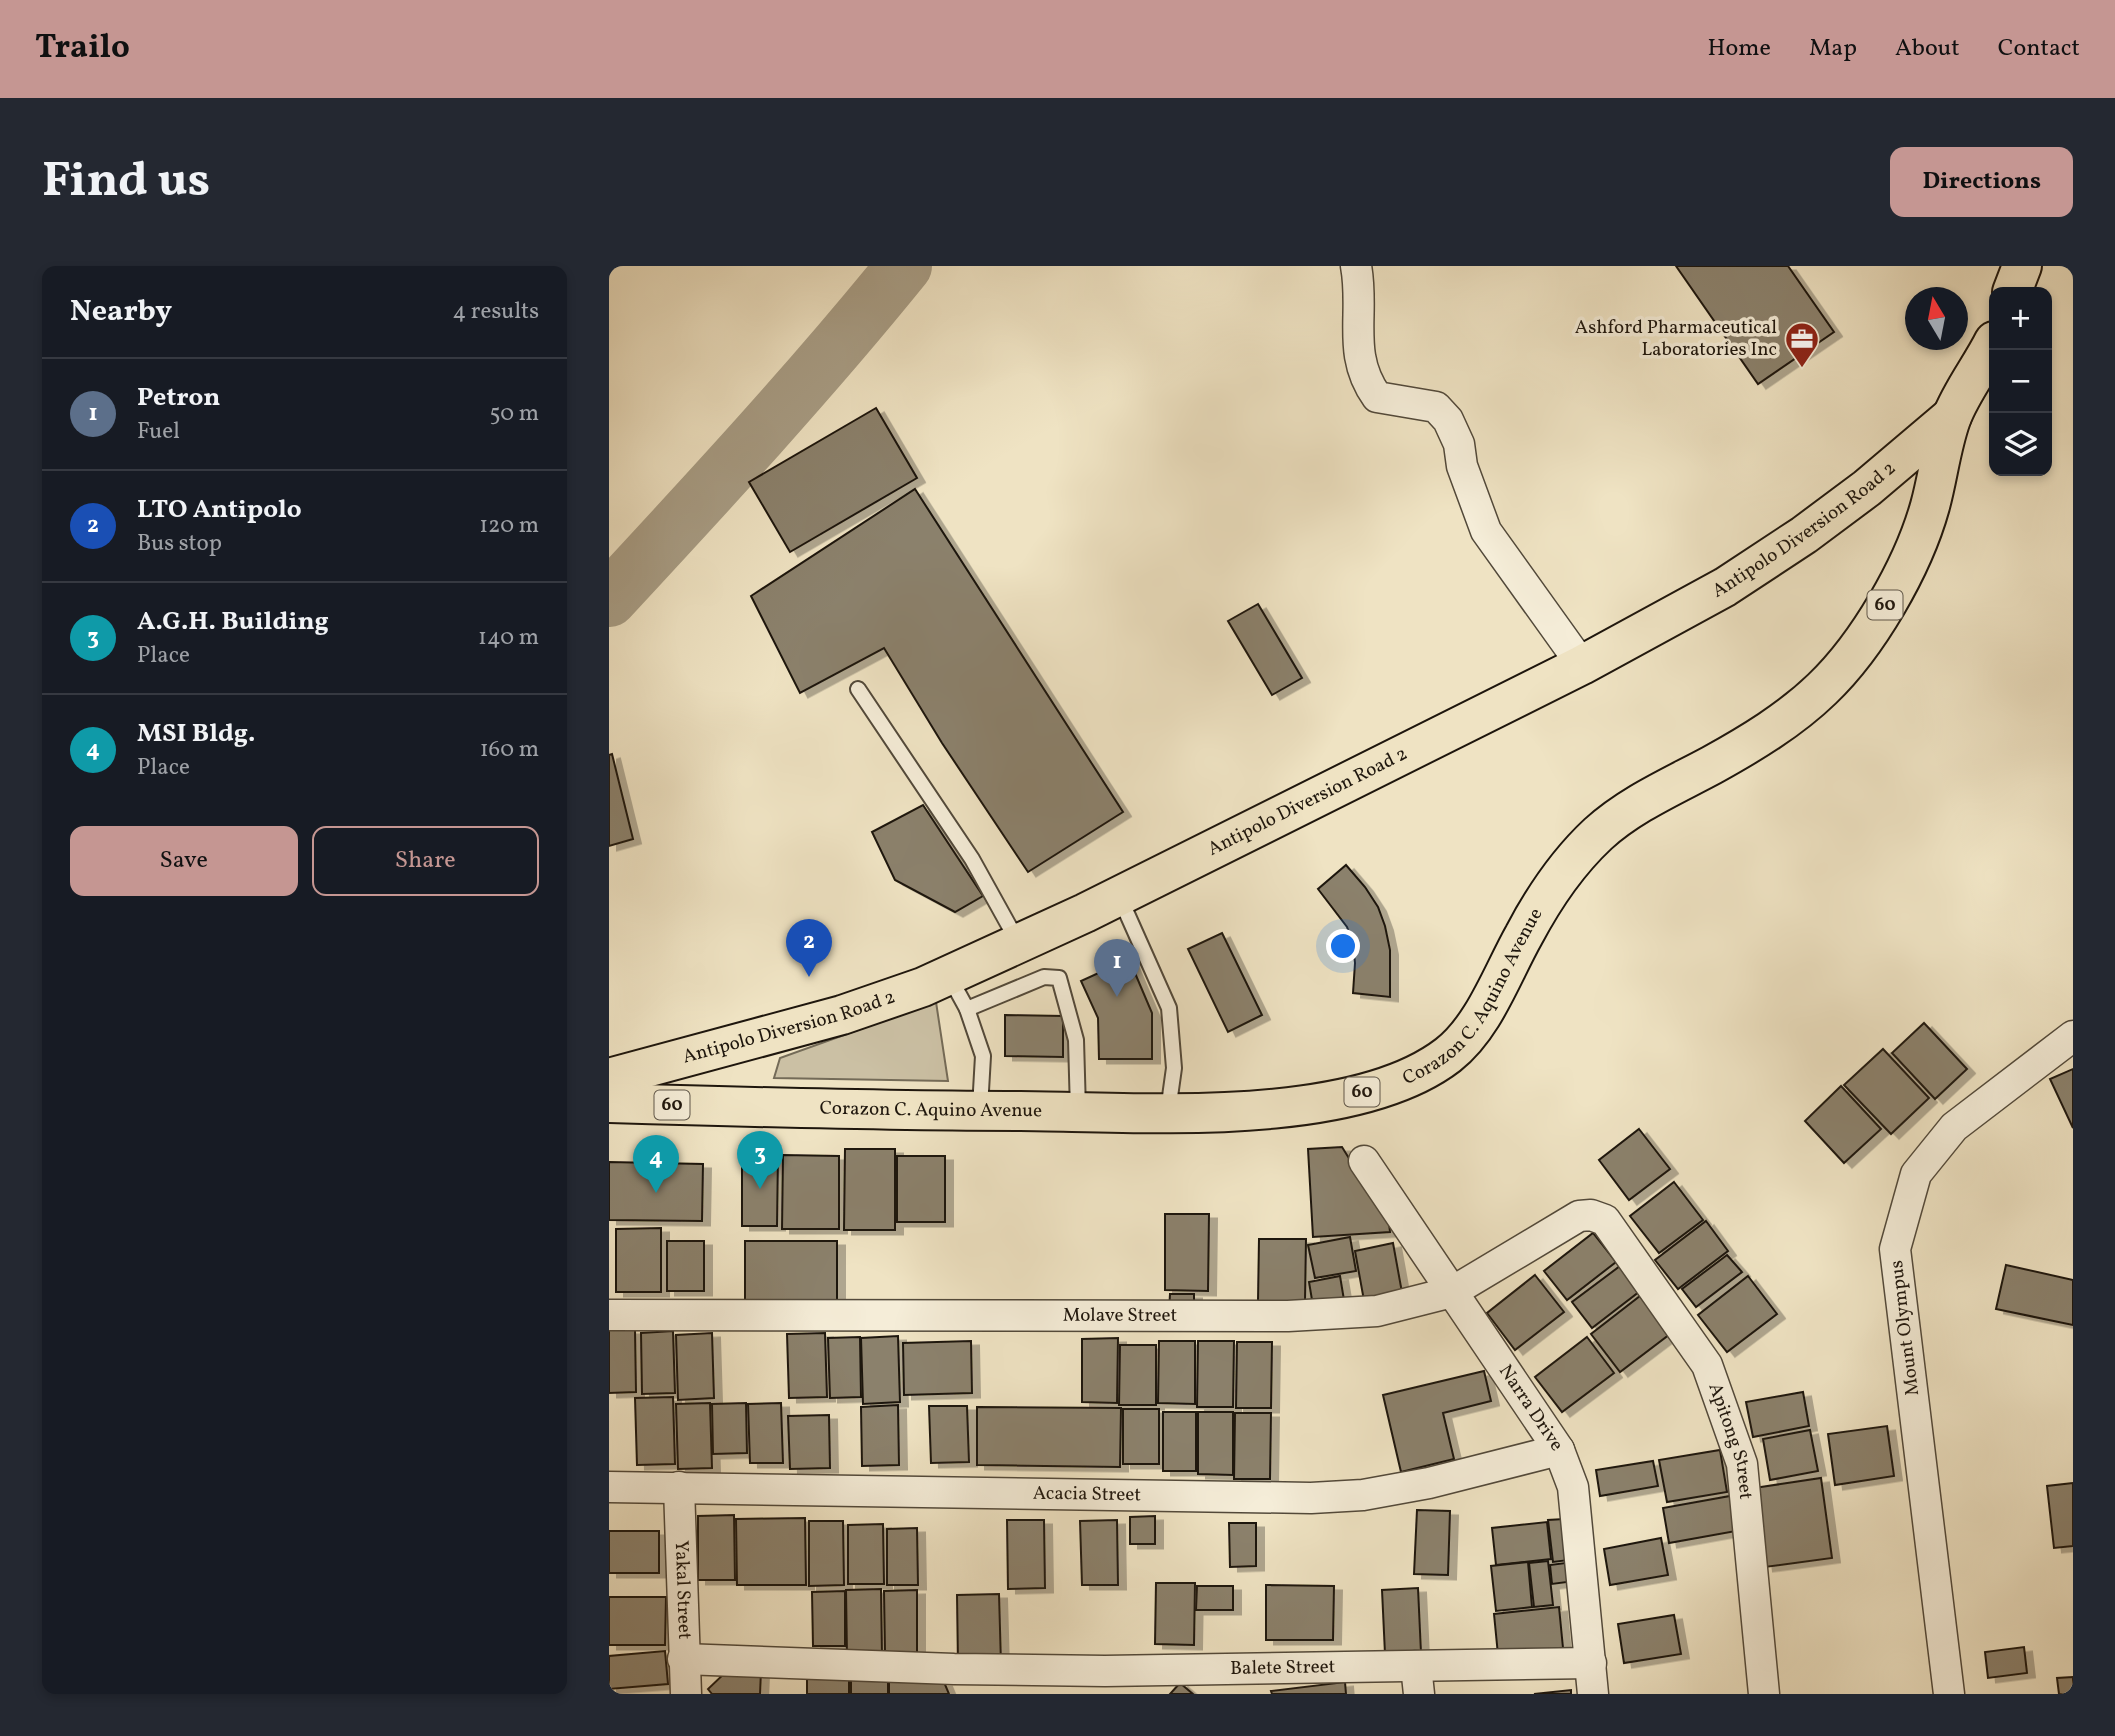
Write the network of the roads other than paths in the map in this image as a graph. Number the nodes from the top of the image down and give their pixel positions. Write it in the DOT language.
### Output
graph roads {
  1 [pos="1356,266"];
  2 [pos="2022,266"];
  3 [pos="2014,287"];
  4 [pos="1989,350"];
  5 [pos="1952,416"];
  6 [pos="1867,488"];
  7 [pos="1929,509"];
  8 [pos="1582,665"];
  9 [pos="858,689"];
  10 [pos="1119,896"];
  11 [pos="1019,943"];
  12 [pos="958,993"];
  13 [pos="2073,1036"];
  14 [pos="725,1047"];
  15 [pos="609,1078"];
  16 [pos="609,1103"];
  17 [pos="736,1107"];
  18 [pos="980,1111"];
  19 [pos="1078,1111"];
  20 [pos="1168,1112"];
  21 [pos="1364,1161"];
  22 [pos="1605,1220"];
  23 [pos="1452,1292"];
  24 [pos="609,1315"];
  25 [pos="1559,1450"];
  26 [pos="609,1487"];
  27 [pos="679,1487"];
  28 [pos="683,1659"];
  29 [pos="1591,1663"];
  30 [pos="1417,1680"];
  31 [pos="1239,1681"];
  32 [pos="957,1682"];
  33 [pos="686,1694"];
  34 [pos="1593,1694"];
  35 [pos="1764,1694"];
  36 [pos="1949,1694"];
  1 -- 8 [label="street"];
  2 -- 3 [label="main road"];
  4 -- 5 [label="main road, Corazon C. Aquino Avenue / 60"];
  5 -- 6 [label="main road, Antipolo Diversion Road 2 / 60"];
  5 -- 7 [label="main road, Corazon C. Aquino Avenue / 60"];
  6 -- 7 [label="main road"];
  6 -- 8 [label="main road, Antipolo Diversion Road 2 / 60"];
  7 -- 20 [label="main road, Corazon C. Aquino Avenue / 60"];
  8 -- 10 [label="main road, Antipolo Diversion Road 2 / 60"];
  9 -- 11 [label="lane"];
  10 -- 11 [label="main road, Antipolo Diversion Road 2 / 60"];
  10 -- 20 [label="lane"];
  11 -- 12 [label="main road, Antipolo Diversion Road 2 / 60"];
  12 -- 14 [label="main road, Antipolo Diversion Road 2 / 60"];
  12 -- 18 [label="lane"];
  12 -- 19 [label="lane"];
  13 -- 36 [label="street, Mount Olympus"];
  14 -- 15 [label="main road, Antipolo Diversion Road 2 / 60"];
  14 -- 17 [label="main road"];
  16 -- 17 [label="main road, Corazon C. Aquino Avenue / 60"];
  17 -- 18 [label="main road, Corazon C. Aquino Avenue / 60"];
  18 -- 19 [label="main road, Corazon C. Aquino Avenue / 60"];
  19 -- 20 [label="main road, Corazon C. Aquino Avenue / 60"];
  21 -- 23 [label="street, Narra Drive"];
  22 -- 23 [label="street, Molave Street"];
  22 -- 35 [label="street, Apitong Street"];
  23 -- 24 [label="street, Molave Street"];
  23 -- 25 [label="street, Narra Drive"];
  25 -- 27 [label="street, Acacia Street"];
  25 -- 29 [label="street, Narra Drive"];
  26 -- 27 [label="street, Acacia Street"];
  27 -- 28 [label="street, Yakal Street"];
  28 -- 32 [label="street, Balete Street"];
  28 -- 33 [label="street, Yakal Street"];
  29 -- 30 [label="street, Balete Street"];
  29 -- 34 [label="street, Narra Drive"];
  30 -- 31 [label="street, Balete Street"];
  31 -- 32 [label="street, Balete Street"];
}
